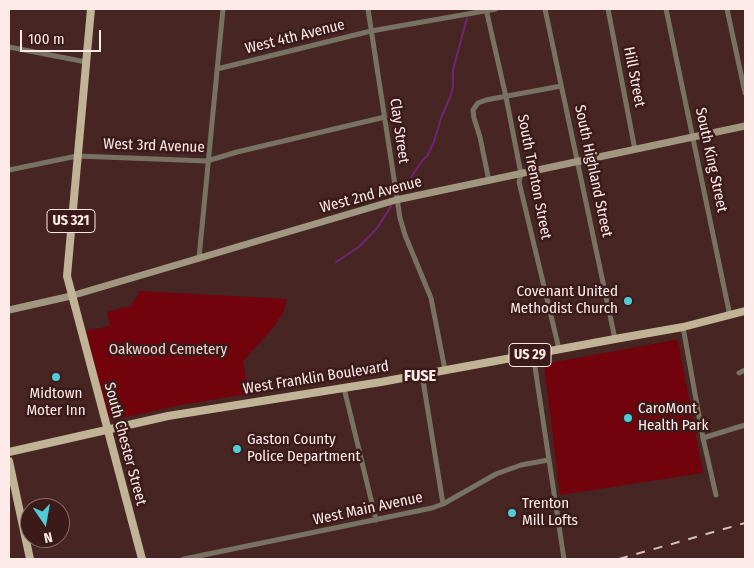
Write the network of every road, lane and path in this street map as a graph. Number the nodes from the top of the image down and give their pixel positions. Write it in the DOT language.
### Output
graph roads {
  1 [pos="91,9"];
  2 [pos="223,9"];
  3 [pos="368,9"];
  4 [pos="496,9"];
  5 [pos="545,9"];
  6 [pos="608,9"];
  7 [pos="666,9"];
  8 [pos="727,9"];
  9 [pos="486,10"];
  10 [pos="371,32"];
  11 [pos="9,47"];
  12 [pos="86,62"];
  13 [pos="217,69"];
  14 [pos="561,86"];
  15 [pos="745,93"];
  16 [pos="506,97"];
  17 [pos="385,117"];
  18 [pos="745,126"];
  19 [pos="694,137"];
  20 [pos="635,150"];
  21 [pos="77,156"];
  22 [pos="208,161"];
  23 [pos="578,162"];
  24 [pos="9,170"];
  25 [pos="521,174"];
  26 [pos="489,181"];
  27 [pos="396,200"];
  28 [pos="199,258"];
  29 [pos="71,296"];
  30 [pos="9,310"];
  31 [pos="745,311"];
  32 [pos="730,316"];
  33 [pos="683,327"];
  34 [pos="615,340"];
  35 [pos="559,349"];
  36 [pos="533,354"];
  37 [pos="445,370"];
  38 [pos="745,370"];
  39 [pos="739,372"];
  40 [pos="422,374"];
  41 [pos="344,388"];
  42 [pos="745,425"];
  43 [pos="106,430"];
  44 [pos="703,438"];
  45 [pos="9,452"];
  46 [pos="548,460"];
  47 [pos="9,462"];
  48 [pos="716,495"];
  49 [pos="443,504"];
  50 [pos="376,520"];
  51 [pos="30,559"];
  52 [pos="142,559"];
  53 [pos="184,559"];
  54 [pos="564,559"];
  1 -- 12 [label="main road, South Chester Street / US 321"];
  2 -- 13 [label="street"];
  3 -- 10 [label="street, Clay Street"];
  4 -- 9 [label="street, West 4th Avenue"];
  5 -- 14 [label="street, South Highland Street"];
  6 -- 20 [label="street, Hill Street"];
  7 -- 19 [label="street, South King Street"];
  8 -- 15 [label="street"];
  9 -- 10 [label="street, West 4th Avenue"];
  9 -- 16 [label="street, South Trenton Street"];
  10 -- 13 [label="street, West 4th Avenue"];
  10 -- 17 [label="street, Clay Street"];
  11 -- 12 [label="street"];
  12 -- 21 [label="main road, South Chester Street / US 321"];
  13 -- 22 [label="street"];
  14 -- 16 [label="street"];
  14 -- 23 [label="street, South Highland Street"];
  16 -- 25 [label="street, South Trenton Street"];
  16 -- 26 [label="street"];
  17 -- 22 [label="street, West 3rd Avenue"];
  17 -- 27 [label="street, Clay Street"];
  18 -- 19 [label="street, West 2nd Avenue"];
  19 -- 20 [label="street, West 2nd Avenue"];
  19 -- 32 [label="street, South King Street"];
  20 -- 23 [label="street, West 2nd Avenue"];
  21 -- 22 [label="street, West 3rd Avenue"];
  21 -- 24 [label="street, West 3rd Avenue"];
  21 -- 29 [label="main road, South Chester Street / US 321"];
  22 -- 28 [label="street"];
  23 -- 25 [label="street, West 2nd Avenue"];
  23 -- 34 [label="street, South Highland Street"];
  25 -- 26 [label="street, West 2nd Avenue"];
  25 -- 35 [label="street, South Trenton Street"];
  26 -- 27 [label="street, West 2nd Avenue"];
  27 -- 28 [label="street, West 2nd Avenue"];
  27 -- 37 [label="street, Clay Street"];
  28 -- 29 [label="street, West 2nd Avenue"];
  29 -- 30 [label="street, West 2nd Avenue"];
  29 -- 43 [label="main road, South Chester Street / US 321"];
  31 -- 32 [label="main road, West Franklin Boulevard / US 29"];
  32 -- 33 [label="main road, West Franklin Boulevard / US 29"];
  33 -- 34 [label="main road, West Franklin Boulevard / US 29"];
  33 -- 44 [label="street"];
  34 -- 35 [label="main road, West Franklin Boulevard / US 29"];
  35 -- 36 [label="main road, West Franklin Boulevard / US 29"];
  36 -- 37 [label="main road, West Franklin Boulevard / US 29"];
  36 -- 46 [label="street"];
  37 -- 40 [label="main road, West Franklin Boulevard / US 29"];
  38 -- 39 [label="street"];
  40 -- 41 [label="main road, West Franklin Boulevard / US 29"];
  40 -- 49 [label="street"];
  41 -- 43 [label="main road, West Franklin Boulevard / US 29"];
  41 -- 50 [label="street"];
  42 -- 44 [label="street"];
  43 -- 45 [label="main road, West Franklin Boulevard / US 29"];
  43 -- 52 [label="main road, South Chester Street / US 321"];
  44 -- 48 [label="street"];
  46 -- 49 [label="street, West Main Avenue"];
  46 -- 54 [label="street"];
  47 -- 51 [label="main road"];
  49 -- 50 [label="street, West Main Avenue"];
  50 -- 53 [label="street, West Main Avenue"];
}
